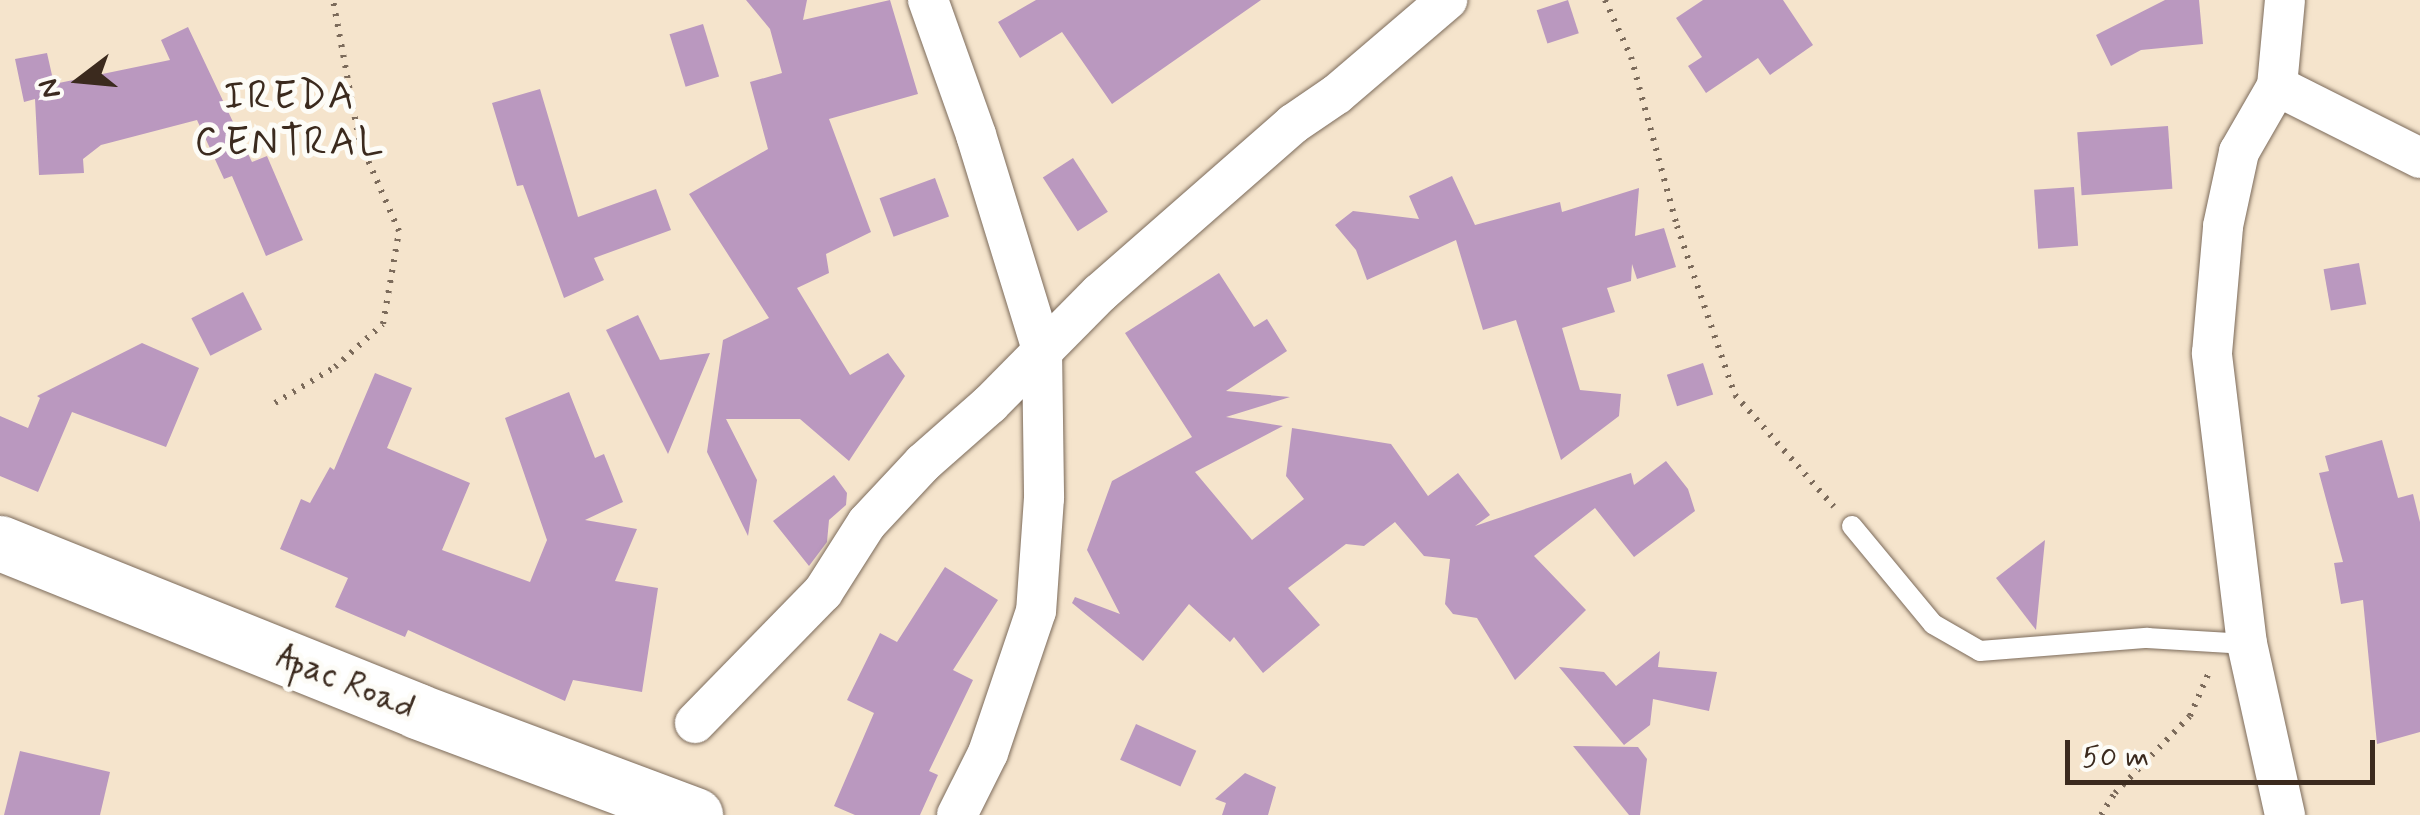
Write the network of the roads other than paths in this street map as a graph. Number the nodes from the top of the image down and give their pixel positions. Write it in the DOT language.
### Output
graph roads {
  1 [pos="928,0"];
  2 [pos="1446,0"];
  3 [pos="2285,0"];
  4 [pos="2277,86"];
  5 [pos="2420,158"];
  6 [pos="1042,349"];
  7 [pos="1852,526"];
  8 [pos="0,543"];
  9 [pos="2235,644"];
  10 [pos="695,722"];
  11 [pos="605,799"];
  12 [pos="695,815"];
  13 [pos="957,815"];
  14 [pos="2285,815"];
  1 -- 6 [label="street"];
  2 -- 6 [label="street"];
  3 -- 4 [label="street"];
  4 -- 5 [label="street"];
  4 -- 9 [label="street"];
  6 -- 10 [label="street"];
  6 -- 13 [label="street"];
  7 -- 9 [label="lane"];
  8 -- 11 [label="main road, Apac Road"];
  9 -- 14 [label="street"];
  11 -- 12 [label="main road, Apac Road"];
}
